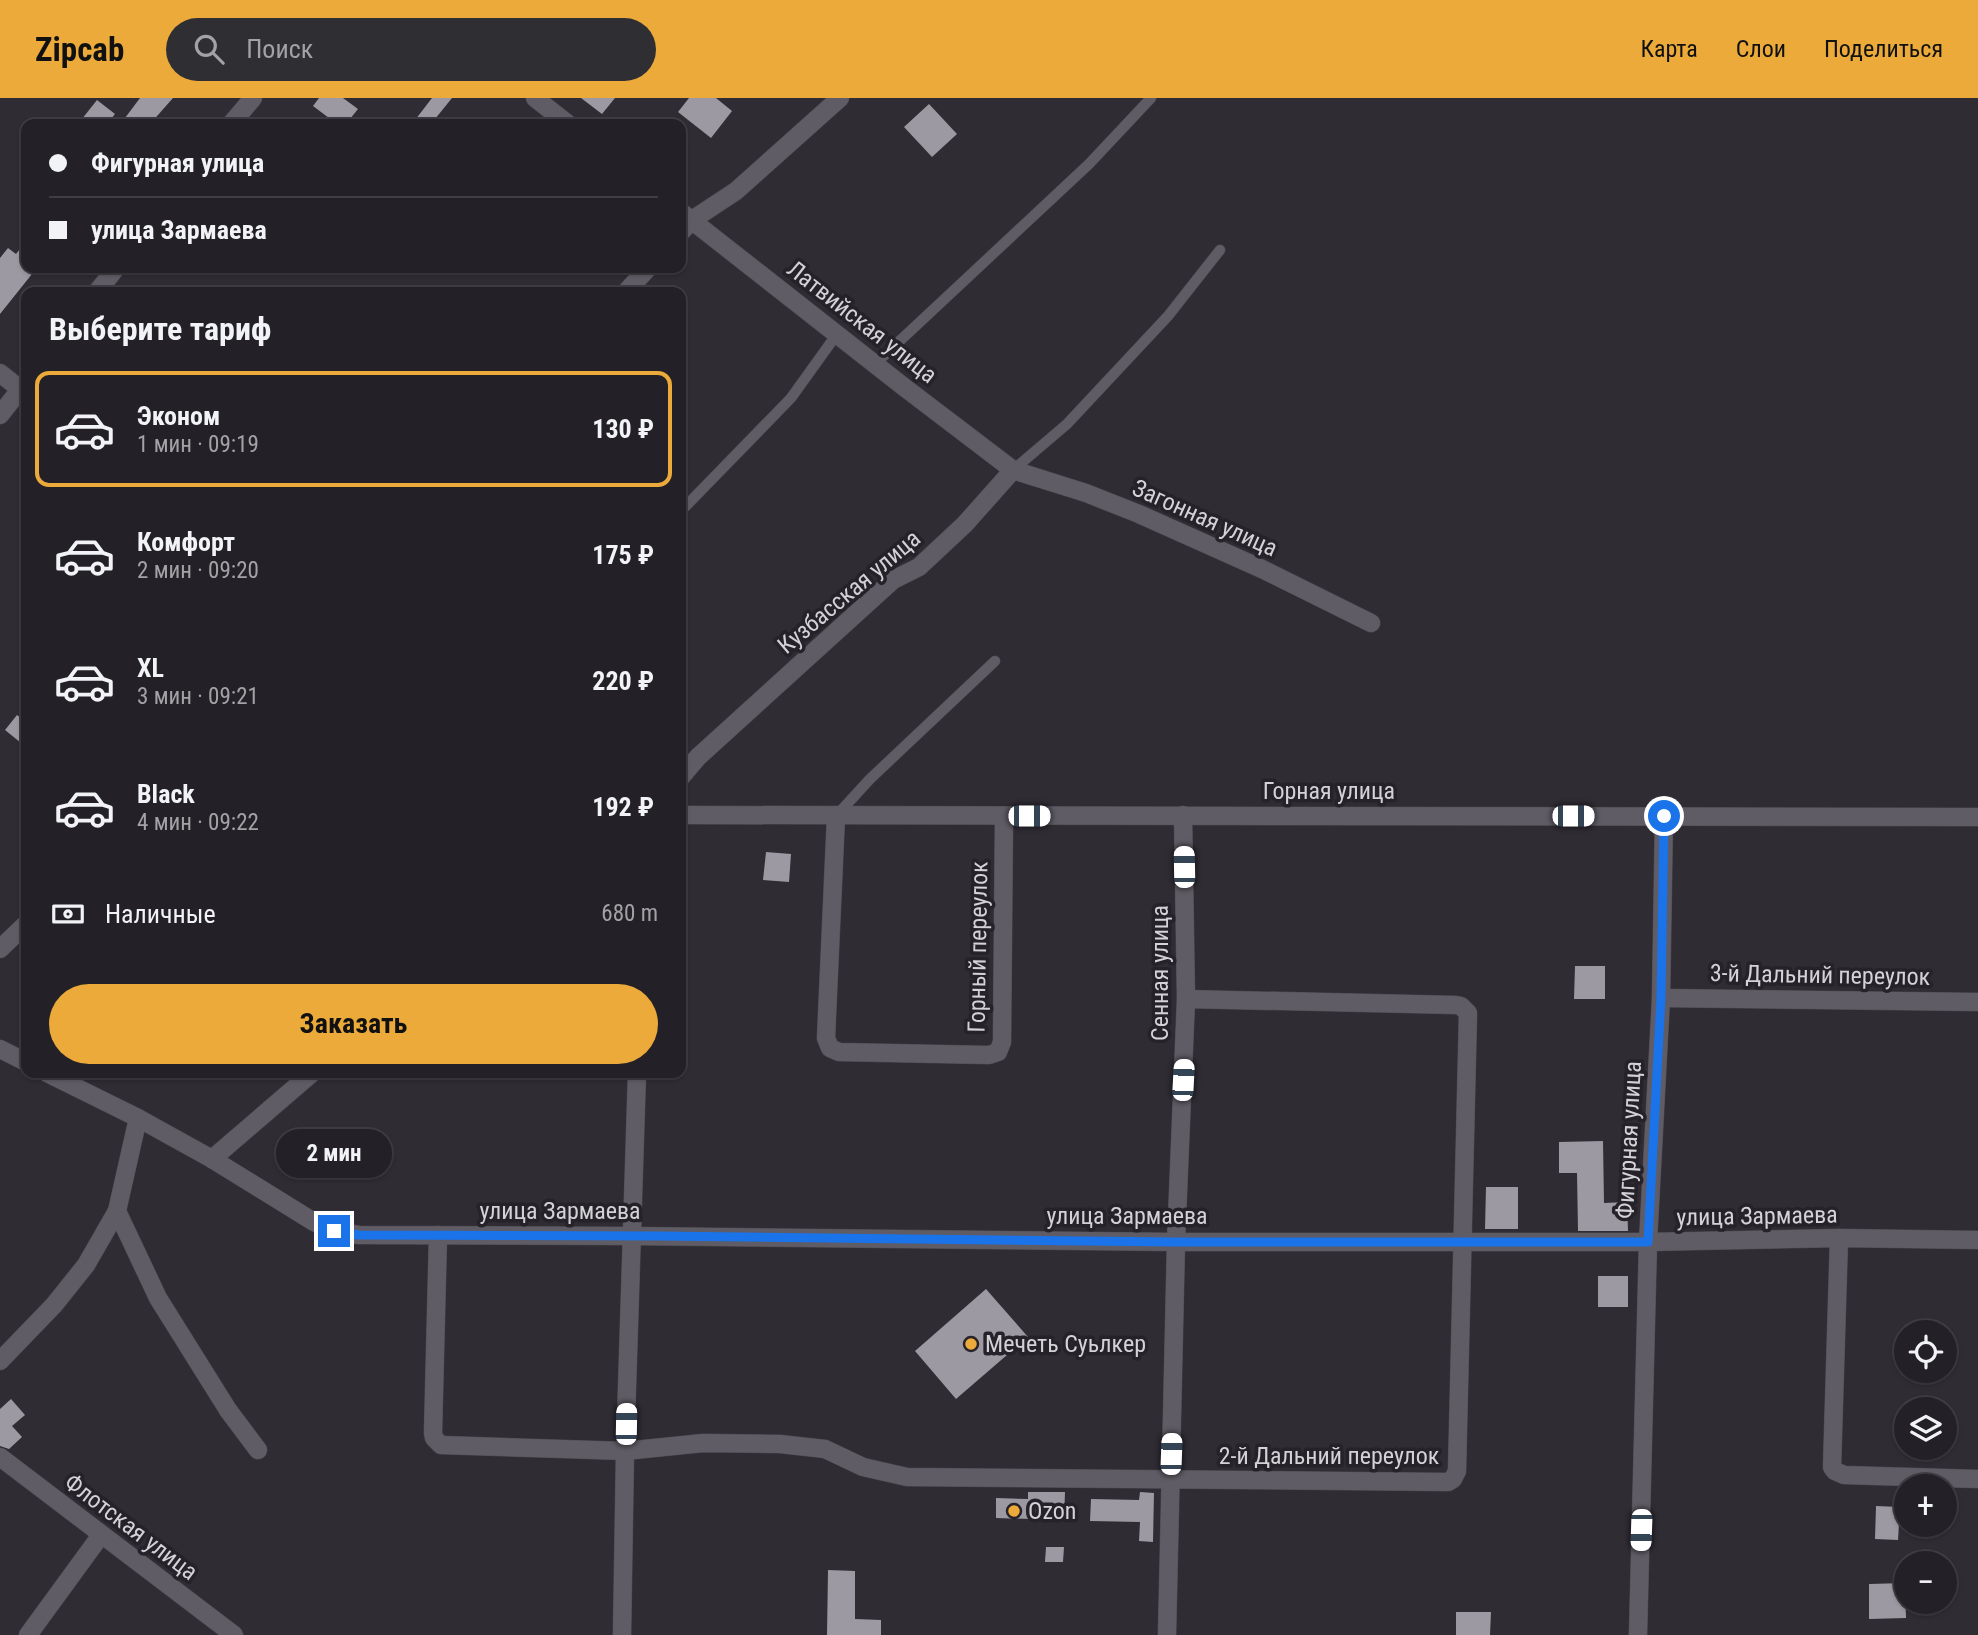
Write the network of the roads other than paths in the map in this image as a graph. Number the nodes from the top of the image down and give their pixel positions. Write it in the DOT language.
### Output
graph roads {
  1 [pos="253,98"];
  2 [pos="535,98"];
  3 [pos="840,98"];
  4 [pos="1151,98"];
  5 [pos="235,119"];
  6 [pos="562,119"];
  7 [pos="686,220"];
  8 [pos="686,222"];
  9 [pos="1220,250"];
  10 [pos="112,273"];
  11 [pos="643,273"];
  12 [pos="101,287"];
  13 [pos="631,287"];
  14 [pos="837,334"];
  15 [pos="875,364"];
  16 [pos="0,373"];
  17 [pos="21,384"];
  18 [pos="21,388"];
  19 [pos="0,415"];
  20 [pos="1013,470"];
  21 [pos="686,506"];
  22 [pos="1371,623"];
  23 [pos="995,661"];
  24 [pos="686,771"];
  25 [pos="686,815"];
  26 [pos="1183,815"];
  27 [pos="836,816"];
  28 [pos="1664,816"];
  29 [pos="1004,817"];
  30 [pos="1978,817"];
  31 [pos="21,929"];
  32 [pos="0,949"];
  33 [pos="1661,998"];
  34 [pos="1186,999"];
  35 [pos="1978,1002"];
  36 [pos="1,1052"];
  37 [pos="21,1060"];
  38 [pos="57,1078"];
  39 [pos="306,1078"];
  40 [pos="637,1078"];
  41 [pos="138,1118"];
  42 [pos="212,1159"];
  43 [pos="117,1211"];
  44 [pos="438,1235"];
  45 [pos="631,1236"];
  46 [pos="1839,1238"];
  47 [pos="1462,1240"];
  48 [pos="1978,1240"];
  49 [pos="1176,1242"];
  50 [pos="1648,1242"];
  51 [pos="0,1361"];
  52 [pos="258,1450"];
  53 [pos="625,1451"];
  54 [pos="0,1457"];
  55 [pos="1978,1479"];
  56 [pos="1170,1480"];
  57 [pos="101,1535"];
  58 [pos="28,1635"];
  59 [pos="234,1635"];
  60 [pos="622,1635"];
  61 [pos="1167,1635"];
  62 [pos="1638,1635"];
  1 -- 5 [label="street"];
  2 -- 6 [label="street"];
  3 -- 7 [label="street"];
  4 -- 15 [label="lane"];
  8 -- 14 [label="street, Латвийская улица"];
  9 -- 20 [label="lane"];
  10 -- 12 [label="street"];
  11 -- 13 [label="street"];
  14 -- 15 [label="street, Латвийская улица"];
  14 -- 21 [label="lane"];
  15 -- 20 [label="street, Латвийская улица"];
  16 -- 17 [label="street"];
  18 -- 19 [label="street"];
  20 -- 22 [label="street, Загонная улица"];
  20 -- 24 [label="street, Кузбасская улица"];
  23 -- 27 [label="lane"];
  25 -- 27 [label="street, Горная улица"];
  26 -- 28 [label="street, Горная улица"];
  26 -- 29 [label="street, Горная улица"];
  26 -- 34 [label="street, Сенная улица"];
  27 -- 29 [label="street, Горная улица"];
  27 -- 29 [label="street, Горный переулок"];
  28 -- 30 [label="street, Горная улица"];
  28 -- 33 [label="street, Фигурная улица"];
  31 -- 32 [label="street"];
  33 -- 35 [label="street, 3-й Дальний переулок"];
  33 -- 50 [label="street, Фигурная улица"];
  34 -- 47 [label="street, 2-й Дальний переулок"];
  34 -- 49 [label="street, Сенная улица"];
  36 -- 37 [label="street"];
  38 -- 41 [label="street, улица Зармаева"];
  39 -- 42 [label="street"];
  40 -- 45 [label="street"];
  41 -- 42 [label="street, улица Зармаева"];
  41 -- 43 [label="street"];
  42 -- 44 [label="street, улица Зармаева"];
  43 -- 51 [label="street"];
  43 -- 52 [label="street"];
  44 -- 45 [label="street, улица Зармаева"];
  44 -- 53 [label="street, 2-й Дальний переулок"];
  45 -- 49 [label="street, улица Зармаева"];
  45 -- 53 [label="street"];
  46 -- 48 [label="street, улица Зармаева"];
  46 -- 50 [label="street, улица Зармаева"];
  46 -- 55 [label="street"];
  47 -- 49 [label="street, улица Зармаева"];
  47 -- 50 [label="street, улица Зармаева"];
  47 -- 56 [label="street, 2-й Дальний переулок"];
  49 -- 56 [label="street, Сенная улица"];
  50 -- 62 [label="street, Фигурная улица"];
  53 -- 56 [label="street, 2-й Дальний переулок"];
  53 -- 60 [label="street"];
  54 -- 57 [label="street, Флотская улица"];
  56 -- 61 [label="street, Сенная улица"];
  57 -- 58 [label="street"];
  57 -- 59 [label="street, Флотская улица"];
}
